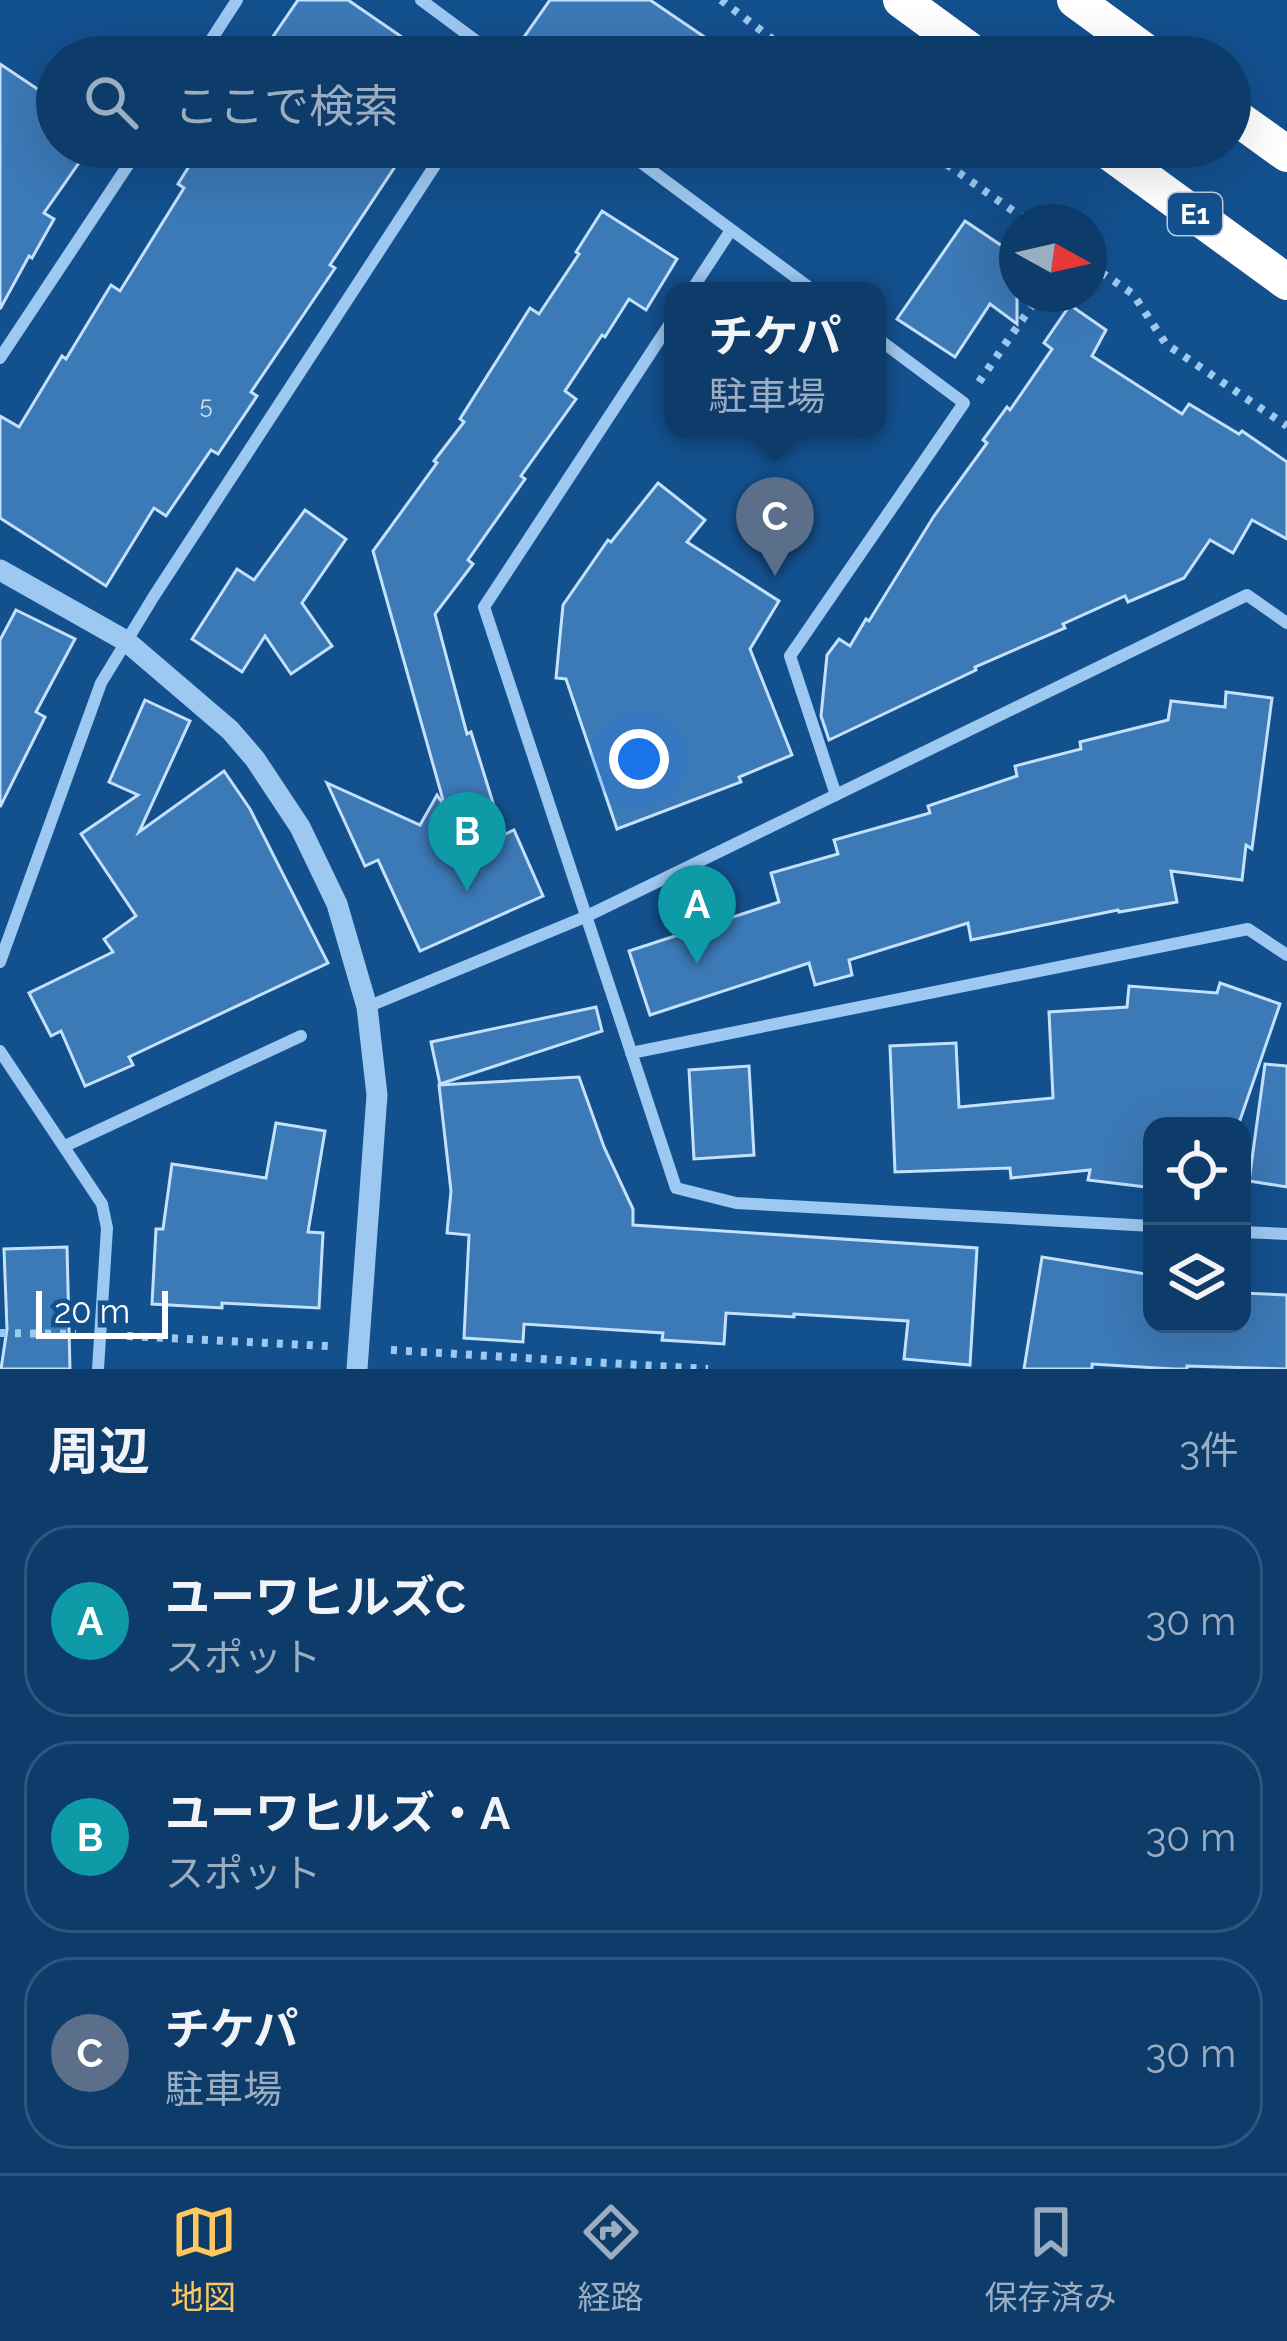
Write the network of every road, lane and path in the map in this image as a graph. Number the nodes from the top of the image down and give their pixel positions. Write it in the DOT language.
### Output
graph roads {
  1 [pos="237,0"];
  2 [pos="422,0"];
  3 [pos="721,0"];
  4 [pos="901,0"];
  5 [pos="1075,0"];
  6 [pos="214,36"];
  7 [pos="470,36"];
  8 [pos="768,36"];
  9 [pos="950,36"];
  10 [pos="1124,36"];
  11 [pos="1251,128"];
  12 [pos="1287,154"];
  13 [pos="126,168"];
  14 [pos="433,168"];
  15 [pos="648,168"];
  16 [pos="952,168"];
  17 [pos="1131,168"];
  18 [pos="1003,204"];
  19 [pos="731,230"];
  20 [pos="1107,276"];
  21 [pos="698,282"];
  22 [pos="802,282"];
  23 [pos="1287,282"];
  24 [pos="1027,312"];
  25 [pos="664,333"];
  26 [pos="886,345"];
  27 [pos="0,358"];
  28 [pos="964,403"];
  29 [pos="1287,426"];
  30 [pos="0,570"];
  31 [pos="1287,623"];
  32 [pos="126,641"];
  33 [pos="836,794"];
  34 [pos="585,917"];
  35 [pos="1287,955"];
  36 [pos="0,962"];
  37 [pos="367,1007"];
  38 [pos="301,1036"];
  39 [pos="0,1051"];
  40 [pos="632,1053"];
  41 [pos="65,1146"];
  42 [pos="1143,1226"];
  43 [pos="1251,1232"];
  44 [pos="1287,1234"];
  45 [pos="0,1333"];
  46 [pos="102,1334"];
  47 [pos="358,1358"];
  48 [pos="98,1369"];
  49 [pos="708,1369"];
  1 -- 6 [label="street"];
  2 -- 7 [label="street"];
  3 -- 8 [label="path"];
  4 -- 9 [label="highway"];
  5 -- 10 [label="highway"];
  11 -- 12 [label="highway"];
  13 -- 27 [label="street"];
  14 -- 32 [label="street"];
  15 -- 19 [label="street"];
  16 -- 18 [label="path"];
  17 -- 23 [label="highway, E1"];
  19 -- 21 [label="street"];
  19 -- 22 [label="street"];
  20 -- 29 [label="path"];
  24 -- 28 [label="path"];
  25 -- 34 [label="street"];
  26 -- 28 [label="street"];
  28 -- 33 [label="street"];
  30 -- 32 [label="street"];
  31 -- 33 [label="street"];
  32 -- 36 [label="street"];
  32 -- 37 [label="street"];
  33 -- 34 [label="street"];
  34 -- 37 [label="street"];
  34 -- 40 [label="street"];
  35 -- 40 [label="street"];
  37 -- 47 [label="street"];
  38 -- 41 [label="street"];
  39 -- 41 [label="street"];
  40 -- 42 [label="street"];
  41 -- 46 [label="street"];
  43 -- 44 [label="street"];
  45 -- 46 [label="path"];
  46 -- 47 [label="path"];
  46 -- 48 [label="street"];
  47 -- 49 [label="path"];
}
